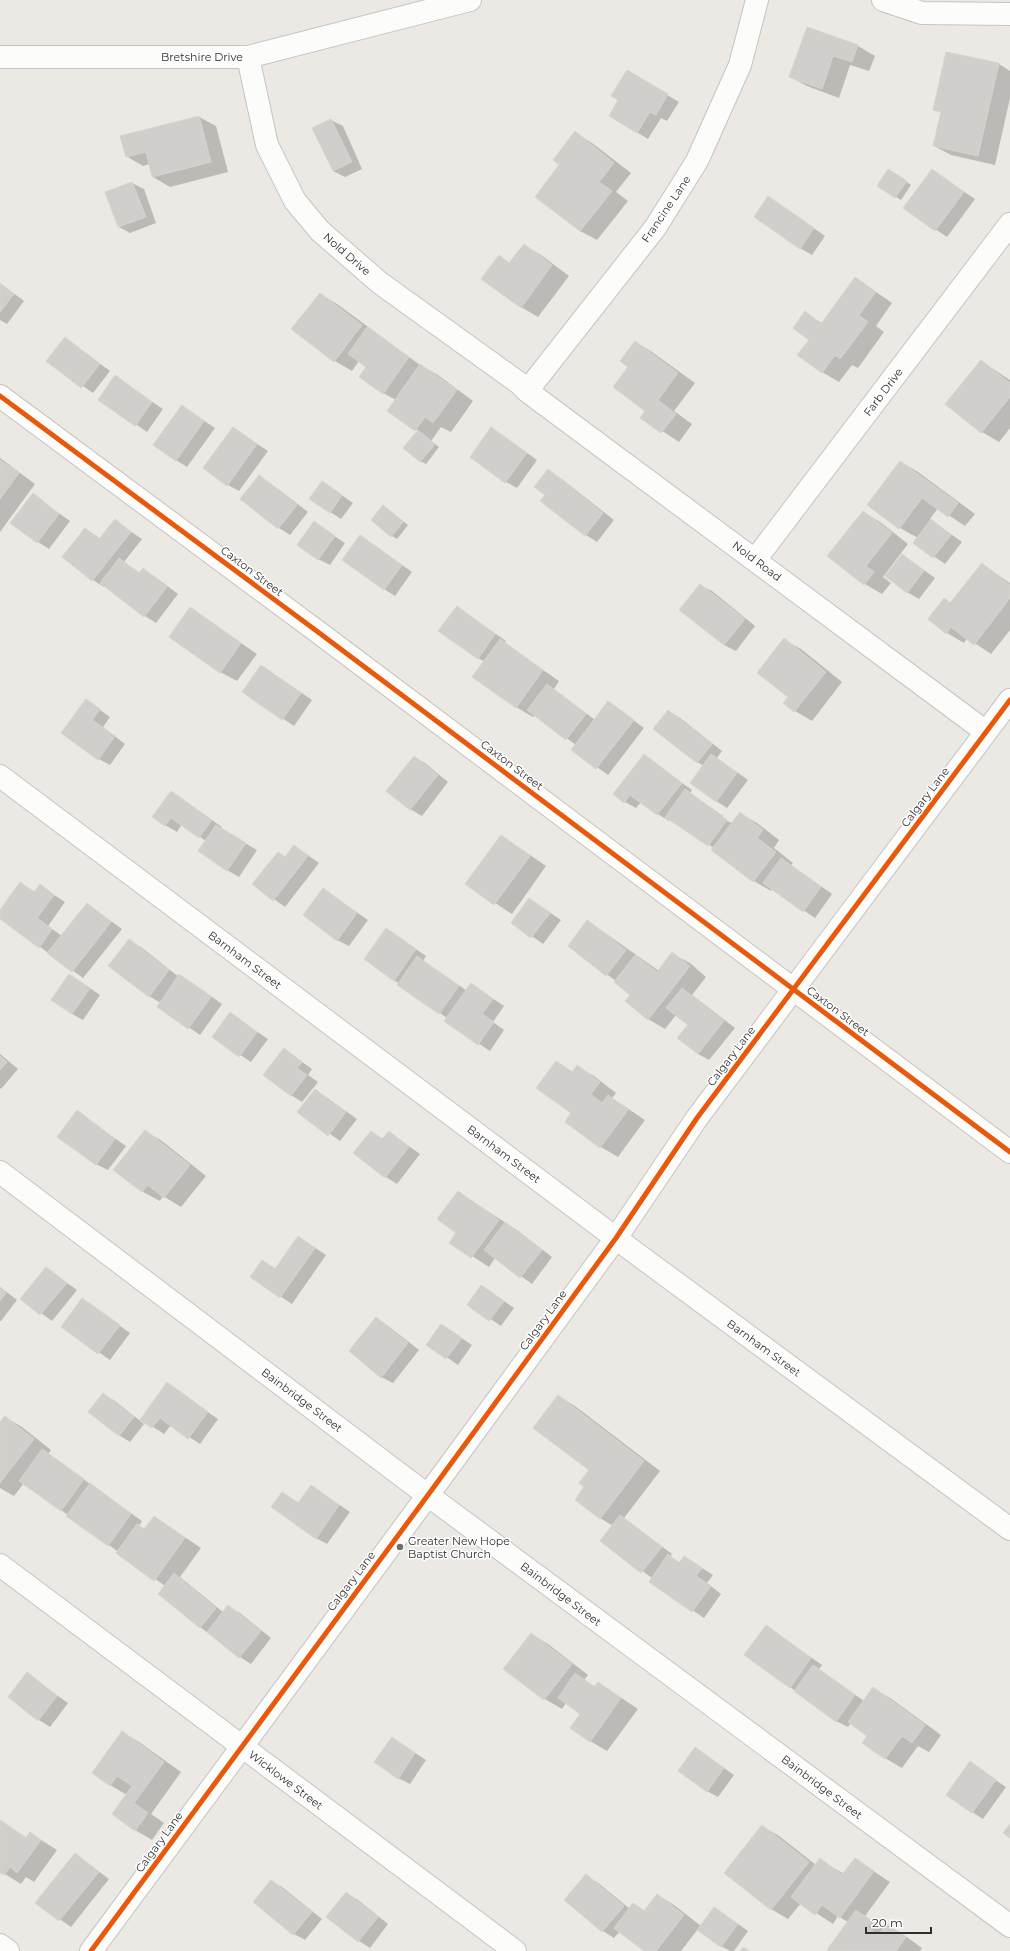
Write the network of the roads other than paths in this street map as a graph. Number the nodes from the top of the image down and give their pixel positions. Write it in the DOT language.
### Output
graph roads {
  1 [pos="470,0"];
  2 [pos="757,0"];
  3 [pos="884,0"];
  4 [pos="1010,14"];
  5 [pos="0,57"];
  6 [pos="248,57"];
  7 [pos="1010,224"];
  8 [pos="527,391"];
  9 [pos="0,396"];
  10 [pos="755,560"];
  11 [pos="1010,700"];
  12 [pos="986,732"];
  13 [pos="0,776"];
  14 [pos="794,990"];
  15 [pos="1010,1152"];
  16 [pos="0,1172"];
  17 [pos="616,1238"];
  18 [pos="428,1495"];
  19 [pos="1010,1530"];
  20 [pos="0,1565"];
  21 [pos="241,1746"];
  22 [pos="1010,1926"];
  23 [pos="0,1945"];
  24 [pos="8,1951"];
  25 [pos="91,1951"];
  26 [pos="515,1951"];
  1 -- 6 [label="street, Bretshire Drive"];
  2 -- 8 [label="street, Francine Lane"];
  3 -- 4 [label="street"];
  5 -- 6 [label="street, Bretshire Drive"];
  6 -- 8 [label="street, Nold Drive"];
  7 -- 10 [label="street, Farb Drive"];
  8 -- 10 [label="street, Nold Road"];
  9 -- 14 [label="street, Caxton Street"];
  10 -- 12 [label="street, Nold Road"];
  11 -- 12 [label="street, Calgary Lane"];
  12 -- 14 [label="street, Calgary Lane"];
  13 -- 17 [label="street, Barnham Street"];
  14 -- 15 [label="street, Caxton Street"];
  14 -- 17 [label="street, Calgary Lane"];
  16 -- 18 [label="street, Bainbridge Street"];
  17 -- 18 [label="street, Calgary Lane"];
  17 -- 19 [label="street, Barnham Street"];
  18 -- 21 [label="street, Calgary Lane"];
  18 -- 22 [label="street, Bainbridge Street"];
  20 -- 21 [label="street, Wicklowe Street"];
  21 -- 25 [label="street, Calgary Lane"];
  21 -- 26 [label="street, Wicklowe Street"];
  23 -- 24 [label="street"];
}
